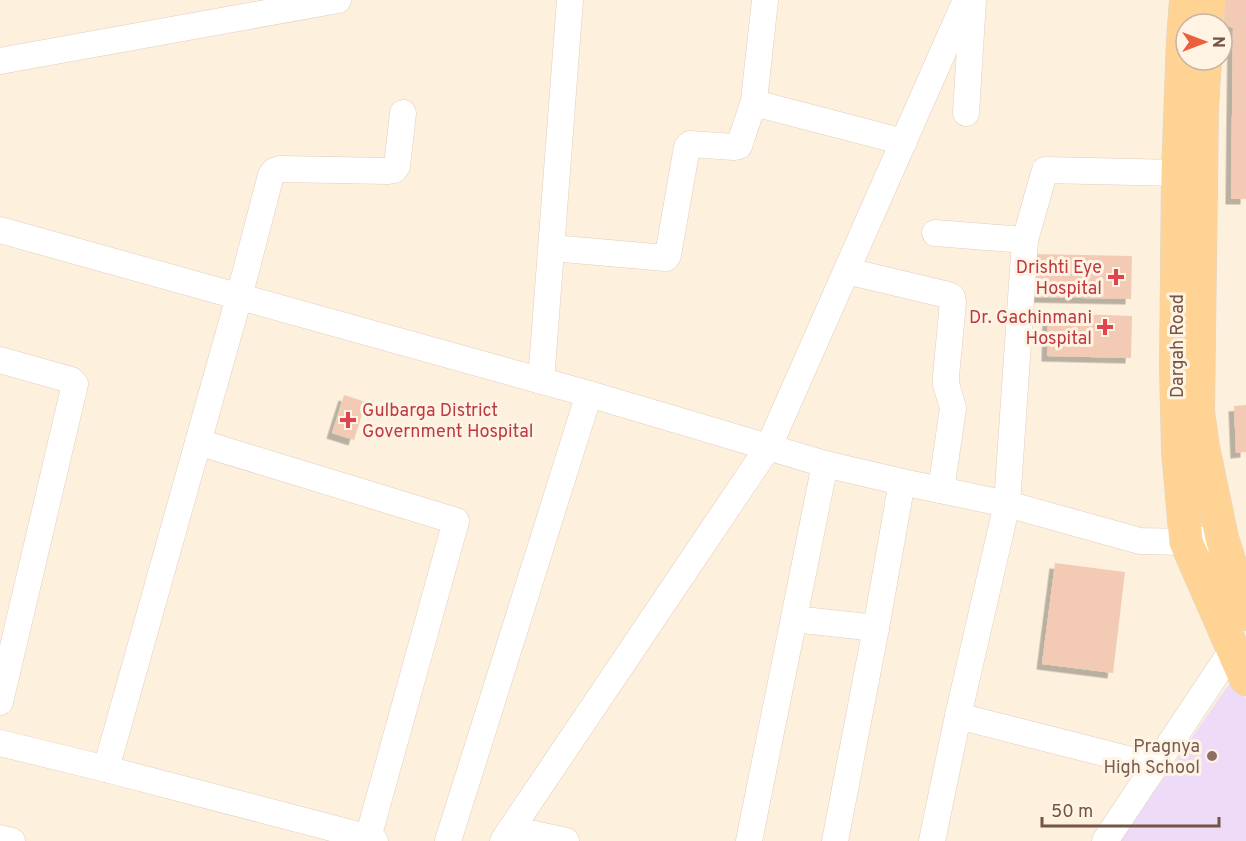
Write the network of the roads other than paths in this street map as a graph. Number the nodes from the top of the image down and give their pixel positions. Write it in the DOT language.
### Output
graph roads {
  1 [pos="338,0"];
  2 [pos="570,0"];
  3 [pos="765,0"];
  4 [pos="966,0"];
  5 [pos="973,0"];
  6 [pos="1186,0"];
  7 [pos="0,62"];
  8 [pos="1204,72"];
  9 [pos="754,101"];
  10 [pos="403,113"];
  11 [pos="966,113"];
  12 [pos="904,142"];
  13 [pos="1178,172"];
  14 [pos="0,230"];
  15 [pos="935,233"];
  16 [pos="1025,240"];
  17 [pos="552,248"];
  18 [pos="847,270"];
  19 [pos="239,297"];
  20 [pos="0,360"];
  21 [pos="541,381"];
  22 [pos="589,394"];
  23 [pos="198,442"];
  24 [pos="769,447"];
  25 [pos="825,464"];
  26 [pos="902,482"];
  27 [pos="941,490"];
  28 [pos="1007,504"];
  29 [pos="1222,538"];
  30 [pos="1185,542"];
  31 [pos="1240,577"];
  32 [pos="1246,614"];
  33 [pos="794,619"];
  34 [pos="876,628"];
  35 [pos="1233,649"];
  36 [pos="1246,679"];
  37 [pos="0,702"];
  38 [pos="958,716"];
  39 [pos="0,743"];
  40 [pos="1155,766"];
  41 [pos="106,769"];
  42 [pos="507,835"];
  43 [pos="0,838"];
  44 [pos="371,840"];
  45 [pos="12,841"];
  46 [pos="448,841"];
  47 [pos="566,841"];
  48 [pos="749,841"];
  49 [pos="835,841"];
  50 [pos="932,841"];
  51 [pos="1105,841"];
  1 -- 7 [label="street"];
  2 -- 17 [label="street"];
  3 -- 9 [label="street"];
  4 -- 12 [label="street"];
  5 -- 11 [label="street"];
  6 -- 13 [label="main road, Dargah Road"];
  8 -- 29 [label="main road, Dargah Road"];
  9 -- 12 [label="street"];
  9 -- 17 [label="street"];
  10 -- 19 [label="street"];
  12 -- 18 [label="street"];
  13 -- 16 [label="street"];
  13 -- 30 [label="main road, Dargah Road"];
  14 -- 19 [label="street"];
  15 -- 16 [label="street"];
  16 -- 28 [label="street"];
  17 -- 21 [label="street"];
  18 -- 24 [label="street"];
  18 -- 27 [label="street"];
  19 -- 21 [label="street"];
  19 -- 23 [label="street"];
  20 -- 37 [label="street"];
  21 -- 22 [label="street"];
  22 -- 24 [label="street"];
  22 -- 46 [label="street"];
  23 -- 41 [label="street"];
  23 -- 44 [label="street"];
  24 -- 25 [label="street"];
  24 -- 42 [label="street"];
  25 -- 26 [label="street"];
  25 -- 33 [label="street"];
  26 -- 27 [label="street"];
  26 -- 34 [label="street"];
  27 -- 28 [label="street"];
  28 -- 30 [label="street"];
  28 -- 38 [label="street"];
  29 -- 30 [label="street"];
  29 -- 31 [label="main road, Dargah Road"];
  30 -- 35 [label="main road, Dargah Road"];
  31 -- 32 [label="main road, Dargah Road"];
  33 -- 34 [label="street"];
  33 -- 48 [label="street"];
  34 -- 49 [label="street"];
  35 -- 36 [label="main road, Dargah Road"];
  35 -- 40 [label="street"];
  38 -- 40 [label="street"];
  38 -- 50 [label="street"];
  39 -- 41 [label="street"];
  40 -- 51 [label="street"];
  41 -- 44 [label="street"];
  42 -- 47 [label="street"];
  43 -- 45 [label="street"];
}
